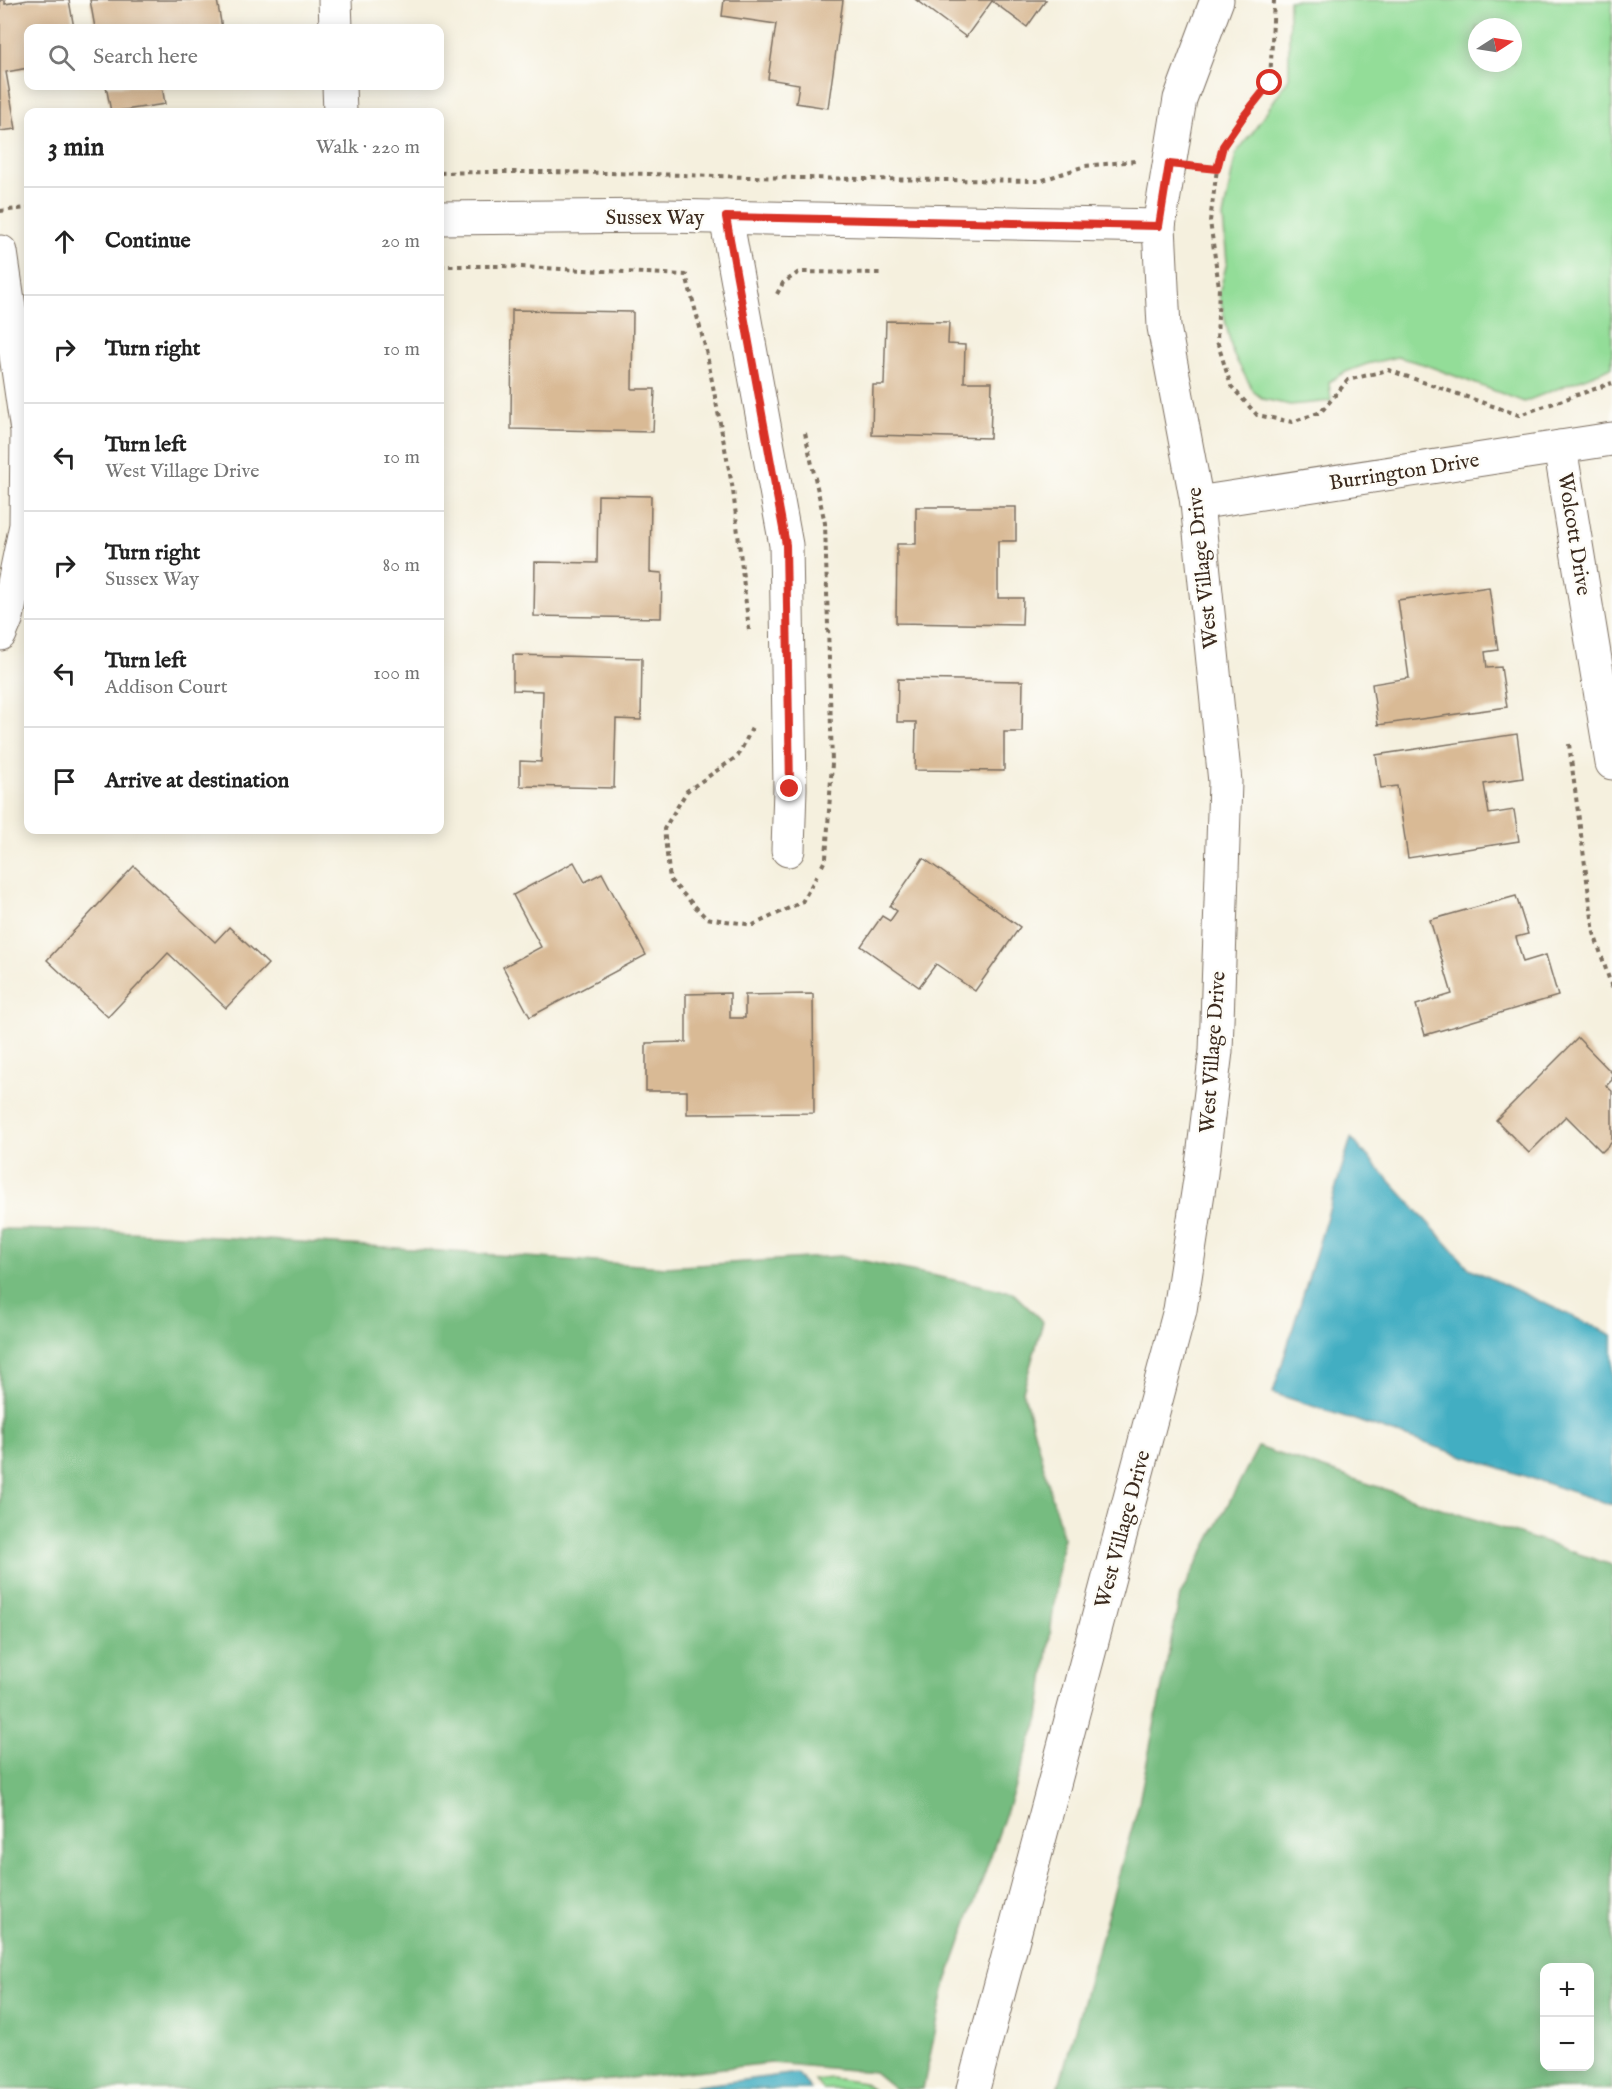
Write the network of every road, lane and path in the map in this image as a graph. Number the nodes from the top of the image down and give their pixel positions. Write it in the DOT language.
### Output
graph roads {
  1 [pos="335,0"];
  2 [pos="1217,0"];
  3 [pos="1274,0"];
  4 [pos="336,24"];
  5 [pos="339,90"];
  6 [pos="340,108"];
  7 [pos="1169,164"];
  8 [pos="1217,169"];
  9 [pos="444,173"];
  10 [pos="24,208"];
  11 [pos="0,211"];
  12 [pos="726,217"];
  13 [pos="444,218"];
  14 [pos="1159,226"];
  15 [pos="10,251"];
  16 [pos="444,266"];
  17 [pos="880,273"];
  18 [pos="776,295"];
  19 [pos="1612,382"];
  20 [pos="24,399"];
  21 [pos="804,430"];
  22 [pos="1612,439"];
  23 [pos="1560,447"];
  24 [pos="1197,503"];
  25 [pos="24,534"];
  26 [pos="0,634"];
  27 [pos="749,641"];
  28 [pos="752,717"];
  29 [pos="1569,740"];
  30 [pos="1612,763"];
  31 [pos="788,850"];
  32 [pos="1612,988"];
  33 [pos="973,2089"];
  1 -- 4 [label="street"];
  2 -- 7 [label="street, West Village Drive"];
  3 -- 8 [label="path"];
  5 -- 6 [label="street"];
  7 -- 8 [label="path"];
  7 -- 9 [label="path"];
  7 -- 14 [label="street, West Village Drive"];
  8 -- 19 [label="path"];
  10 -- 11 [label="path"];
  12 -- 13 [label="street, Sussex Way"];
  12 -- 14 [label="street, Sussex Way"];
  12 -- 31 [label="street"];
  14 -- 24 [label="street, West Village Drive"];
  15 -- 20 [label="street"];
  16 -- 27 [label="path"];
  17 -- 18 [label="path"];
  21 -- 28 [label="path"];
  22 -- 23 [label="street, Burrington Drive"];
  23 -- 24 [label="street, Burrington Drive"];
  23 -- 30 [label="street, Wolcott Drive"];
  24 -- 33 [label="street, West Village Drive"];
  25 -- 26 [label="street"];
  29 -- 32 [label="path"];
}
